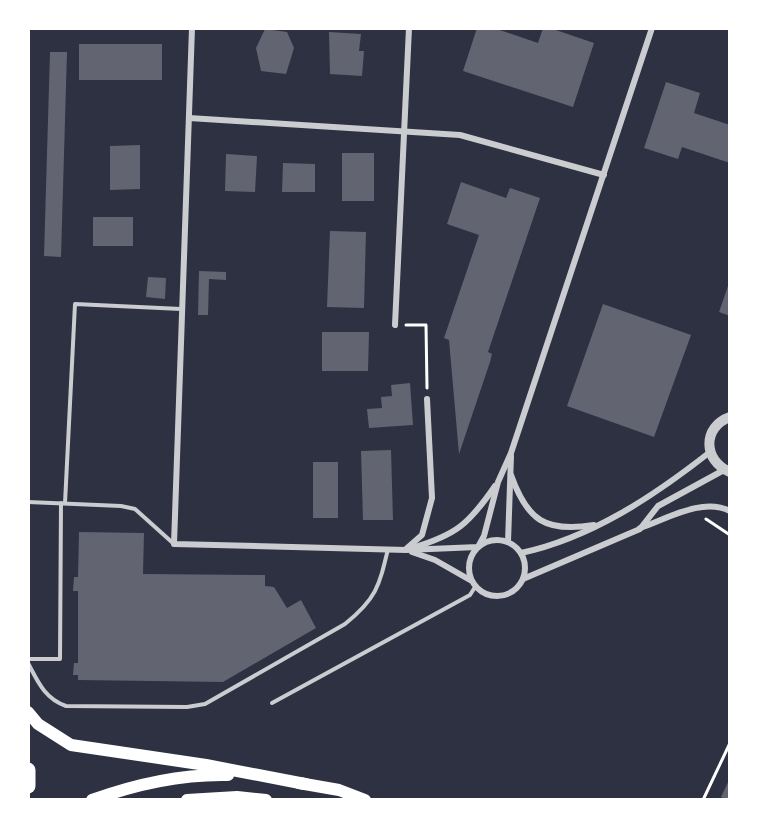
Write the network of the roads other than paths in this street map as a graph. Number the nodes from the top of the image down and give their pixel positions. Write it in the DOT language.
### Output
graph roads {
  1 [pos="192,28"];
  2 [pos="409,28"];
  3 [pos="652,28"];
  4 [pos="189,118"];
  5 [pos="403,130"];
  6 [pos="604,175"];
  7 [pos="181,309"];
  8 [pos="395,325"];
  9 [pos="427,399"];
  10 [pos="729,410"];
  11 [pos="729,417"];
  12 [pos="718,423"];
  13 [pos="710,452"];
  14 [pos="511,453"];
  15 [pos="727,471"];
  16 [pos="511,476"];
  17 [pos="498,482"];
  18 [pos="28,502"];
  19 [pos="63,503"];
  20 [pos="729,511"];
  21 [pos="600,524"];
  22 [pos="640,529"];
  23 [pos="508,542"];
  24 [pos="174,544"];
  25 [pos="478,547"];
  26 [pos="388,549"];
  27 [pos="406,550"];
  28 [pos="521,553"];
  29 [pos="523,579"];
  30 [pos="471,580"];
  31 [pos="475,587"];
  32 [pos="28,661"];
  33 [pos="272,702"];
  34 [pos="28,712"];
  35 [pos="28,770"];
  36 [pos="305,784"];
  37 [pos="28,786"];
  38 [pos="92,800"];
  39 [pos="187,800"];
  40 [pos="266,800"];
  41 [pos="365,800"];
  1 -- 4 [label="street"];
  2 -- 5 [label="street"];
  3 -- 6 [label="street"];
  4 -- 5 [label="street"];
  4 -- 7 [label="street"];
  5 -- 6 [label="street"];
  5 -- 8 [label="street"];
  6 -- 14 [label="street"];
  7 -- 19 [label="lane"];
  7 -- 24 [label="street"];
  9 -- 27 [label="street"];
  10 -- 12 [label="street"];
  11 -- 12 [label="street"];
  12 -- 13 [label="street"];
  13 -- 15 [label="street"];
  13 -- 21 [label="street"];
  14 -- 16 [label="street"];
  14 -- 17 [label="street"];
  15 -- 22 [label="street"];
  16 -- 21 [label="street"];
  16 -- 23 [label="street"];
  17 -- 25 [label="street"];
  17 -- 27 [label="street"];
  18 -- 19 [label="lane"];
  19 -- 24 [label="lane"];
  19 -- 32 [label="lane"];
  20 -- 22 [label="street"];
  21 -- 28 [label="street"];
  22 -- 29 [label="street"];
  23 -- 25 [label="street"];
  23 -- 28 [label="street"];
  24 -- 26 [label="street"];
  25 -- 27 [label="street"];
  25 -- 30 [label="street"];
  26 -- 27 [label="street"];
  26 -- 32 [label="lane"];
  27 -- 30 [label="street"];
  28 -- 29 [label="street"];
  29 -- 31 [label="street"];
  30 -- 31 [label="street"];
  31 -- 33 [label="lane"];
  34 -- 36 [label="main road"];
  35 -- 37 [label="highway"];
  36 -- 38 [label="main road"];
  36 -- 41 [label="main road"];
  39 -- 40 [label="main road"];
}
